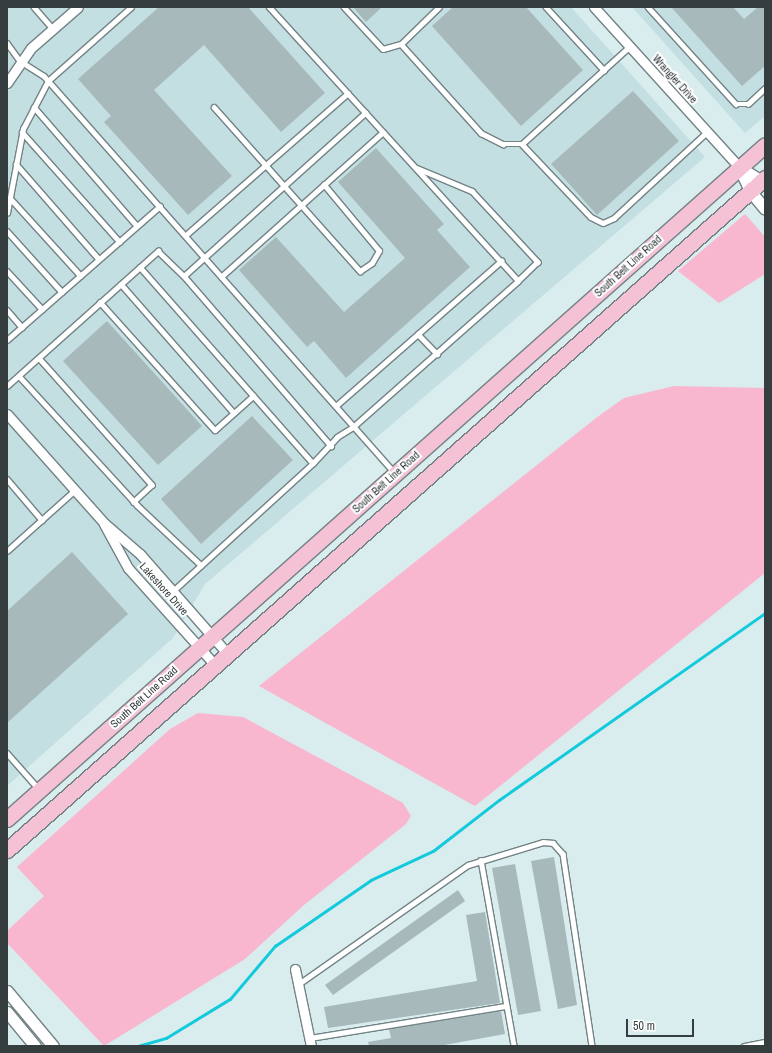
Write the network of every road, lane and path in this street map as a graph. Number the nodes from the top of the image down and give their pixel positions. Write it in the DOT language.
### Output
graph roads {
  1 [pos="34,7"];
  2 [pos="78,7"];
  3 [pos="131,7"];
  4 [pos="269,7"];
  5 [pos="344,7"];
  6 [pos="439,7"];
  7 [pos="546,7"];
  8 [pos="594,7"];
  9 [pos="648,7"];
  10 [pos="54,29"];
  11 [pos="7,43"];
  12 [pos="401,44"];
  13 [pos="629,46"];
  14 [pos="20,62"];
  15 [pos="604,70"];
  16 [pos="48,81"];
  17 [pos="7,83"];
  18 [pos="765,88"];
  19 [pos="348,93"];
  20 [pos="34,107"];
  21 [pos="214,107"];
  22 [pos="365,112"];
  23 [pos="22,132"];
  24 [pos="383,132"];
  25 [pos="707,132"];
  26 [pos="522,144"];
  27 [pos="765,145"];
  28 [pos="16,164"];
  29 [pos="267,164"];
  30 [pos="414,166"];
  31 [pos="739,167"];
  32 [pos="764,180"];
  33 [pos="284,184"];
  34 [pos="324,185"];
  35 [pos="750,192"];
  36 [pos="10,198"];
  37 [pos="302,205"];
  38 [pos="160,206"];
  39 [pos="765,209"];
  40 [pos="7,213"];
  41 [pos="137,226"];
  42 [pos="7,231"];
  43 [pos="186,235"];
  44 [pos="120,242"];
  45 [pos="203,255"];
  46 [pos="100,259"];
  47 [pos="501,262"];
  48 [pos="140,267"];
  49 [pos="7,271"];
  50 [pos="80,276"];
  51 [pos="184,276"];
  52 [pos="221,277"];
  53 [pos="518,281"];
  54 [pos="120,284"];
  55 [pos="62,292"];
  56 [pos="100,302"];
  57 [pos="42,309"];
  58 [pos="7,310"];
  59 [pos="22,327"];
  60 [pos="418,334"];
  61 [pos="7,340"];
  62 [pos="437,354"];
  63 [pos="39,358"];
  64 [pos="19,376"];
  65 [pos="7,386"];
  66 [pos="254,396"];
  67 [pos="337,405"];
  68 [pos="234,413"];
  69 [pos="7,414"];
  70 [pos="353,427"];
  71 [pos="332,446"];
  72 [pos="313,463"];
  73 [pos="396,474"];
  74 [pos="7,479"];
  75 [pos="75,490"];
  76 [pos="410,491"];
  77 [pos="134,502"];
  78 [pos="42,520"];
  79 [pos="104,523"];
  80 [pos="7,552"];
  81 [pos="201,565"];
  82 [pos="173,591"];
  83 [pos="212,636"];
  84 [pos="200,647"];
  85 [pos="228,654"];
  86 [pos="215,665"];
  87 [pos="7,753"];
  88 [pos="40,790"];
  89 [pos="7,820"];
  90 [pos="7,850"];
  91 [pos="481,860"];
  92 [pos="295,968"];
  93 [pos="300,983"];
  94 [pos="7,991"];
  95 [pos="506,1006"];
  96 [pos="7,1012"];
  97 [pos="311,1042"];
  98 [pos="765,1042"];
  99 [pos="35,1046"];
  100 [pos="53,1046"];
  101 [pos="514,1046"];
  102 [pos="592,1046"];
  103 [pos="744,1046"];
  1 -- 10 [label="lane"];
  2 -- 10 [label="street"];
  3 -- 16 [label="lane"];
  4 -- 19 [label="lane"];
  5 -- 12 [label="lane"];
  6 -- 12 [label="lane"];
  7 -- 15 [label="lane"];
  8 -- 13 [label="street, Wrangler Drive"];
  9 -- 18 [label="lane"];
  10 -- 14 [label="street"];
  11 -- 14 [label="lane"];
  12 -- 26 [label="lane"];
  13 -- 15 [label="lane"];
  13 -- 25 [label="street, Wrangler Drive"];
  14 -- 16 [label="lane"];
  14 -- 17 [label="street"];
  15 -- 26 [label="lane"];
  16 -- 20 [label="lane"];
  16 -- 38 [label="lane"];
  19 -- 22 [label="lane"];
  19 -- 29 [label="lane"];
  20 -- 23 [label="lane"];
  20 -- 41 [label="lane"];
  21 -- 29 [label="lane"];
  22 -- 24 [label="lane"];
  22 -- 33 [label="lane"];
  23 -- 28 [label="lane"];
  23 -- 44 [label="lane"];
  24 -- 30 [label="lane"];
  24 -- 34 [label="lane"];
  25 -- 26 [label="lane"];
  25 -- 31 [label="street, Wrangler Drive"];
  27 -- 31 [label="main road, South Belt Line Road"];
  28 -- 36 [label="lane"];
  28 -- 46 [label="lane"];
  29 -- 33 [label="lane"];
  29 -- 43 [label="lane"];
  30 -- 47 [label="lane"];
  30 -- 53 [label="lane"];
  31 -- 32 [label="street"];
  31 -- 35 [label="street"];
  31 -- 73 [label="main road, South Belt Line Road"];
  32 -- 35 [label="main road, South Belt Line Road"];
  33 -- 37 [label="lane"];
  33 -- 45 [label="lane"];
  34 -- 37 [label="lane"];
  34 -- 37 [label="lane"];
  35 -- 39 [label="street"];
  35 -- 76 [label="main road, South Belt Line Road"];
  36 -- 40 [label="lane"];
  36 -- 50 [label="lane"];
  37 -- 52 [label="lane"];
  38 -- 41 [label="lane"];
  38 -- 43 [label="lane"];
  41 -- 44 [label="lane"];
  42 -- 55 [label="lane"];
  43 -- 45 [label="lane"];
  44 -- 46 [label="lane"];
  45 -- 51 [label="lane"];
  45 -- 52 [label="lane"];
  46 -- 50 [label="lane"];
  47 -- 53 [label="lane"];
  47 -- 60 [label="lane"];
  48 -- 51 [label="lane"];
  48 -- 54 [label="lane"];
  48 -- 66 [label="lane"];
  49 -- 57 [label="lane"];
  50 -- 55 [label="lane"];
  51 -- 71 [label="lane"];
  52 -- 67 [label="lane"];
  53 -- 62 [label="lane"];
  54 -- 56 [label="lane"];
  54 -- 68 [label="lane"];
  55 -- 57 [label="lane"];
  56 -- 63 [label="lane"];
  56 -- 68 [label="lane"];
  57 -- 59 [label="lane"];
  58 -- 59 [label="lane"];
  59 -- 61 [label="lane"];
  60 -- 62 [label="lane"];
  60 -- 67 [label="lane"];
  62 -- 70 [label="lane"];
  63 -- 64 [label="lane"];
  63 -- 77 [label="lane"];
  64 -- 65 [label="lane"];
  64 -- 77 [label="lane"];
  66 -- 68 [label="lane"];
  66 -- 72 [label="lane"];
  67 -- 70 [label="lane"];
  69 -- 75 [label="street, Lakeshore Drive"];
  70 -- 71 [label="lane"];
  70 -- 73 [label="lane"];
  71 -- 72 [label="lane"];
  72 -- 81 [label="lane"];
  73 -- 76 [label="main road"];
  73 -- 83 [label="main road, South Belt Line Road"];
  74 -- 78 [label="lane"];
  75 -- 78 [label="lane"];
  75 -- 79 [label="street, Lakeshore Drive"];
  76 -- 85 [label="main road, South Belt Line Road"];
  77 -- 81 [label="lane"];
  78 -- 80 [label="lane"];
  79 -- 82 [label="street, Lakeshore Drive"];
  79 -- 84 [label="street, Lakeshore Drive"];
  81 -- 82 [label="lane"];
  82 -- 83 [label="street, Lakeshore Drive"];
  83 -- 84 [label="main road, South Belt Line Road"];
  83 -- 85 [label="street, Lakeshore Drive"];
  84 -- 86 [label="street, Lakeshore Drive"];
  84 -- 88 [label="main road, South Belt Line Road"];
  85 -- 86 [label="main road, South Belt Line Road"];
  86 -- 90 [label="main road, South Belt Line Road"];
  87 -- 88 [label="lane"];
  88 -- 89 [label="main road, South Belt Line Road"];
  91 -- 93 [label="lane"];
  91 -- 95 [label="lane"];
  91 -- 102 [label="lane"];
  92 -- 93 [label="street"];
  93 -- 97 [label="street"];
  94 -- 100 [label="street"];
  95 -- 97 [label="lane"];
  95 -- 101 [label="lane"];
  96 -- 99 [label="street"];
  98 -- 103 [label="lane"];
}
